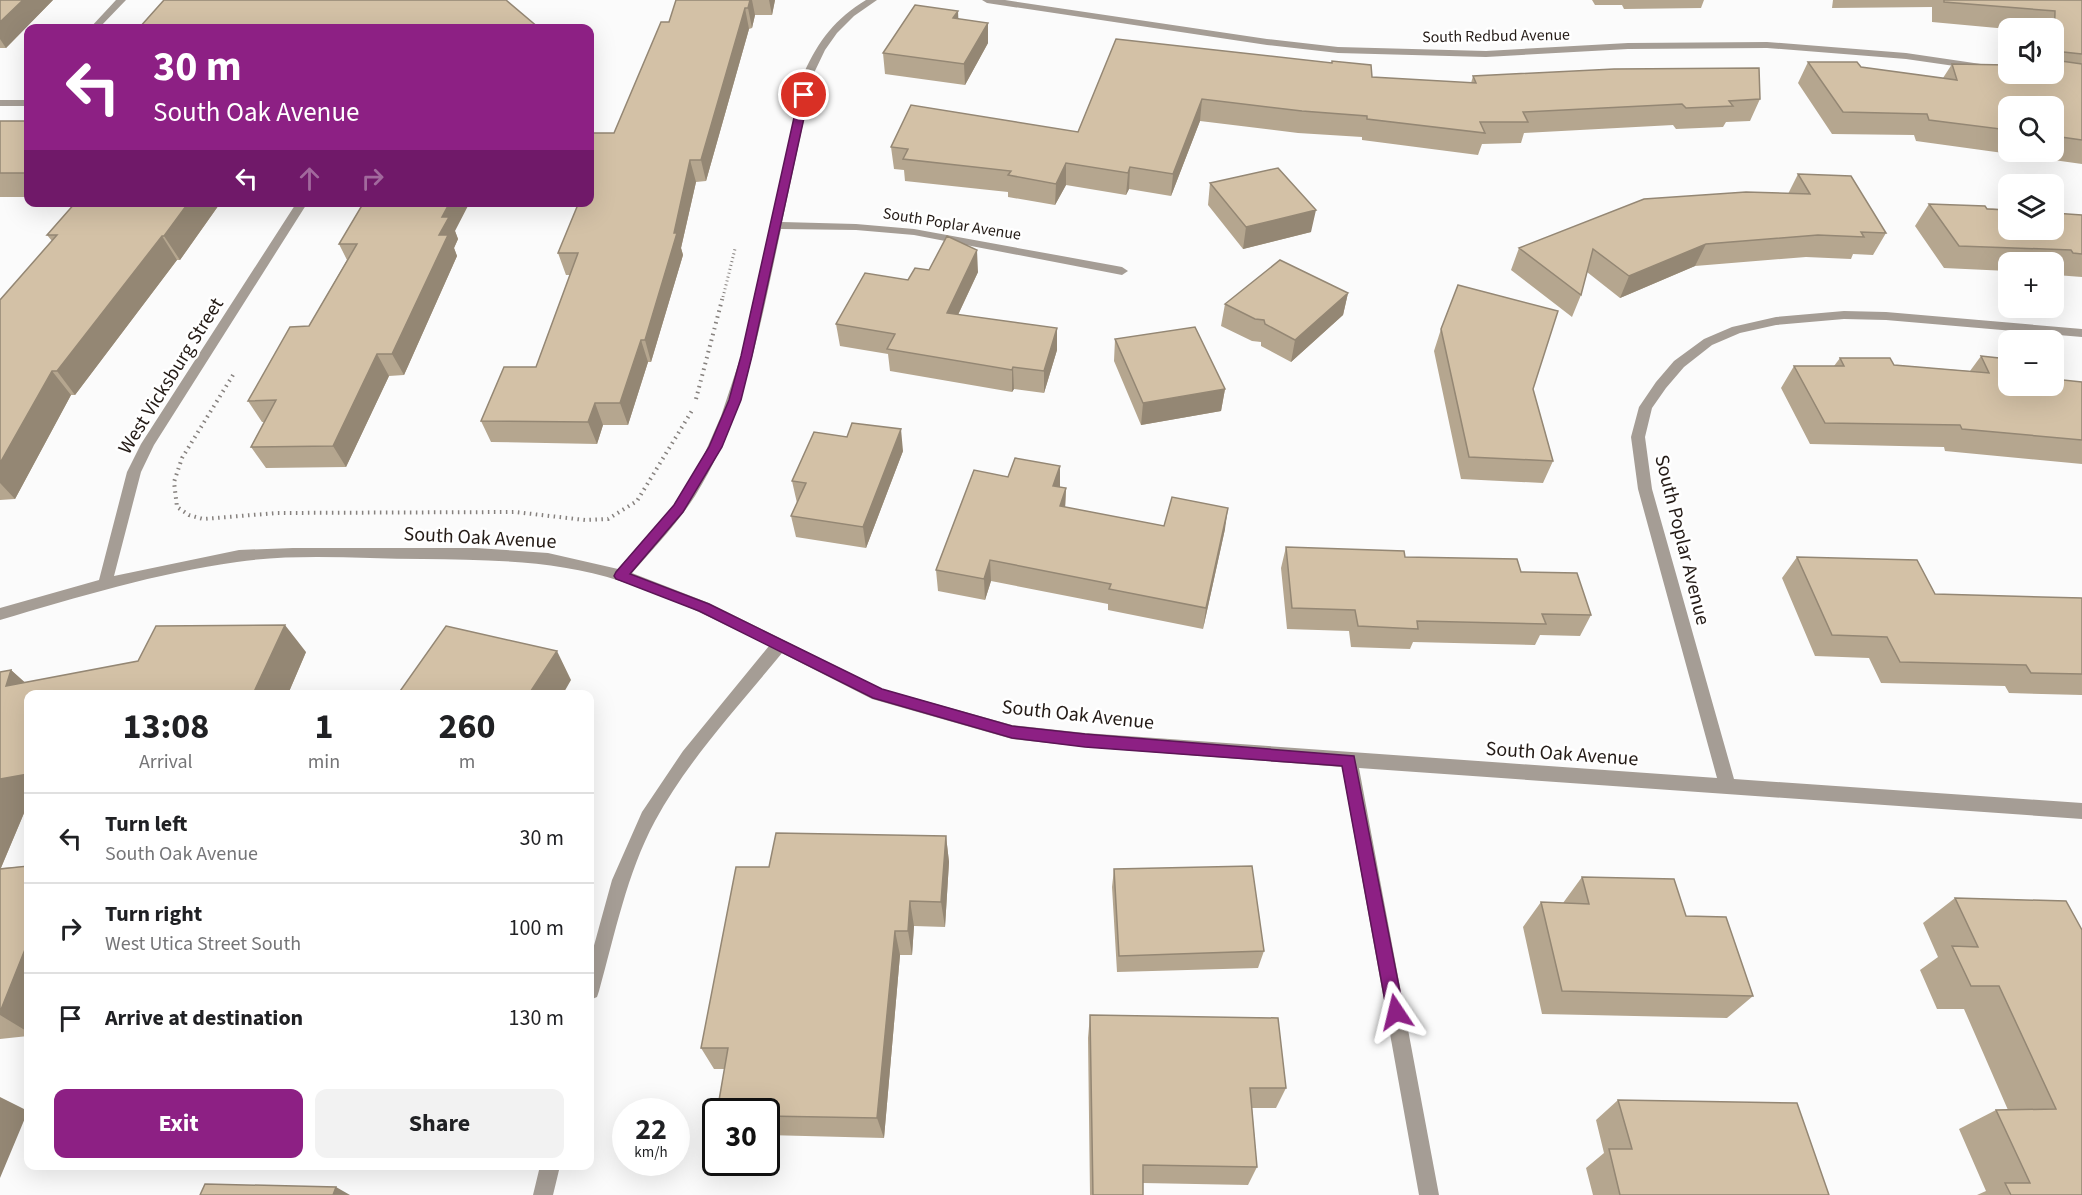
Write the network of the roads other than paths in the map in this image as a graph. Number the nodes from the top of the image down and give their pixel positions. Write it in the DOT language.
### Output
graph roads {
  1 [pos="121,0"];
  2 [pos="872,0"];
  3 [pos="987,0"];
  4 [pos="98,24"];
  5 [pos="1998,70"];
  6 [pos="24,101"];
  7 [pos="0,103"];
  8 [pos="300,207"];
  9 [pos="776,225"];
  10 [pos="1122,271"];
  11 [pos="2082,333"];
  12 [pos="621,576"];
  13 [pos="105,584"];
  14 [pos="0,614"];
  15 [pos="779,645"];
  16 [pos="1349,760"];
  17 [pos="1728,787"];
  18 [pos="2082,811"];
  19 [pos="594,977"];
  20 [pos="549,1170"];
  21 [pos="543,1195"];
  22 [pos="1430,1195"];
  1 -- 4 [label="street"];
  2 -- 9 [label="street"];
  3 -- 5 [label="street, South Redbud Avenue"];
  6 -- 7 [label="street"];
  8 -- 13 [label="street, West Vicksburg Street"];
  9 -- 10 [label="street, South Poplar Avenue"];
  9 -- 12 [label="street"];
  11 -- 17 [label="street, South Poplar Avenue"];
  12 -- 13 [label="street, South Oak Avenue"];
  12 -- 15 [label="street, South Oak Avenue"];
  13 -- 14 [label="street, South Oak Avenue"];
  15 -- 16 [label="street, South Oak Avenue"];
  15 -- 19 [label="street"];
  16 -- 17 [label="street, South Oak Avenue"];
  16 -- 22 [label="street"];
  17 -- 18 [label="street, South Oak Avenue"];
  20 -- 21 [label="street"];
}
